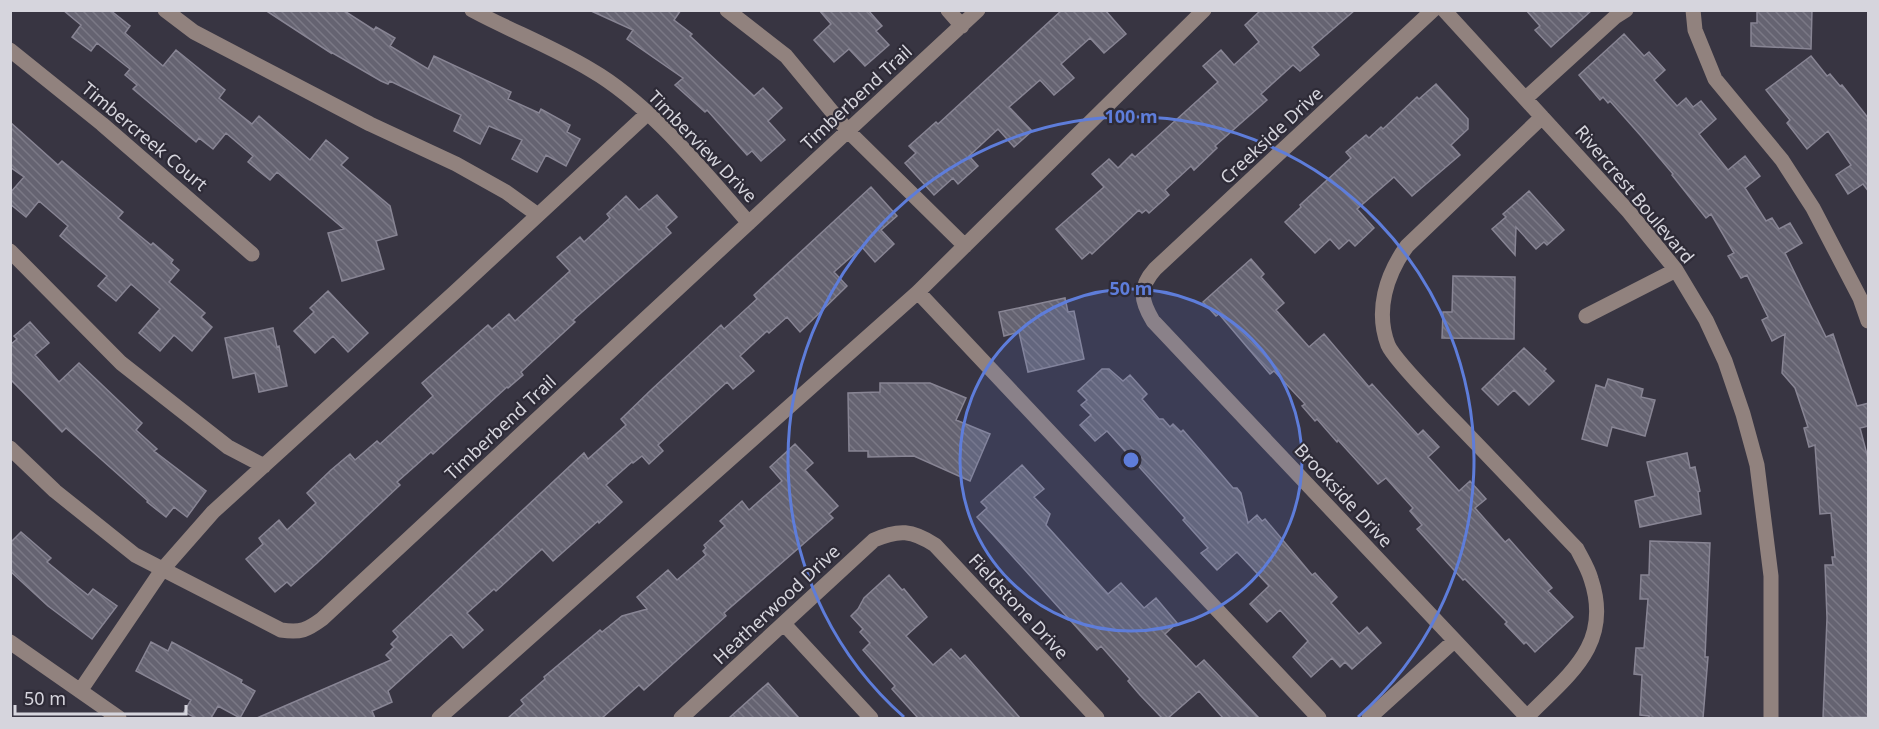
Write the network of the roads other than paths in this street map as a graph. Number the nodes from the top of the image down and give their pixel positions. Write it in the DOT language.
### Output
graph roads {
  1 [pos="165,10"];
  2 [pos="472,10"];
  3 [pos="727,10"];
  4 [pos="948,10"];
  5 [pos="978,10"];
  6 [pos="1204,10"];
  7 [pos="1432,10"];
  8 [pos="1444,10"];
  9 [pos="1626,10"];
  10 [pos="1693,10"];
  11 [pos="962,26"];
  12 [pos="10,50"];
  13 [pos="1526,98"];
  14 [pos="647,114"];
  15 [pos="1542,117"];
  16 [pos="848,131"];
  17 [pos="538,215"];
  18 [pos="749,223"];
  19 [pos="965,246"];
  20 [pos="10,251"];
  21 [pos="252,254"];
  22 [pos="1676,270"];
  23 [pos="918,292"];
  24 [pos="1142,292"];
  25 [pos="1586,316"];
  26 [pos="1869,321"];
  27 [pos="10,448"];
  28 [pos="264,466"];
  29 [pos="905,532"];
  30 [pos="162,570"];
  31 [pos="784,624"];
  32 [pos="1454,641"];
  33 [pos="10,642"];
  34 [pos="80,691"];
  35 [pos="119,718"];
  36 [pos="440,718"];
  37 [pos="681,718"];
  38 [pos="871,718"];
  39 [pos="1097,718"];
  40 [pos="1319,718"];
  41 [pos="1369,718"];
  42 [pos="1527,718"];
  43 [pos="1771,718"];
  1 -- 17 [label="street"];
  2 -- 14 [label="street, Timberview Drive"];
  3 -- 16 [label="street"];
  4 -- 11 [label="street"];
  5 -- 11 [label="street, Timberbend Trail"];
  6 -- 19 [label="street"];
  7 -- 24 [label="street, Creekside Drive"];
  8 -- 13 [label="street, Rivercrest Boulevard"];
  9 -- 13 [label="street"];
  10 -- 26 [label="street"];
  11 -- 16 [label="street, Timberbend Trail"];
  12 -- 21 [label="street, Timbercreek Court"];
  13 -- 15 [label="street, Rivercrest Boulevard"];
  14 -- 17 [label="street"];
  14 -- 18 [label="street, Timberview Drive"];
  15 -- 22 [label="street, Rivercrest Boulevard"];
  15 -- 42 [label="street"];
  16 -- 18 [label="street, Timberbend Trail"];
  16 -- 19 [label="street"];
  17 -- 28 [label="street"];
  18 -- 30 [label="street, Timberbend Trail"];
  19 -- 23 [label="street"];
  20 -- 28 [label="street"];
  22 -- 25 [label="street"];
  22 -- 43 [label="street, Rivercrest Boulevard"];
  23 -- 36 [label="street"];
  23 -- 40 [label="street"];
  24 -- 32 [label="street, Brookside Drive"];
  27 -- 30 [label="street, Timberbend Trail"];
  28 -- 30 [label="street"];
  29 -- 31 [label="street, Heatherwood Drive"];
  29 -- 39 [label="street, Fieldstone Drive"];
  30 -- 34 [label="street"];
  31 -- 37 [label="street, Heatherwood Drive"];
  31 -- 38 [label="street"];
  32 -- 41 [label="street"];
  32 -- 42 [label="street, Brookside Drive"];
  33 -- 34 [label="street"];
  34 -- 35 [label="street"];
}
